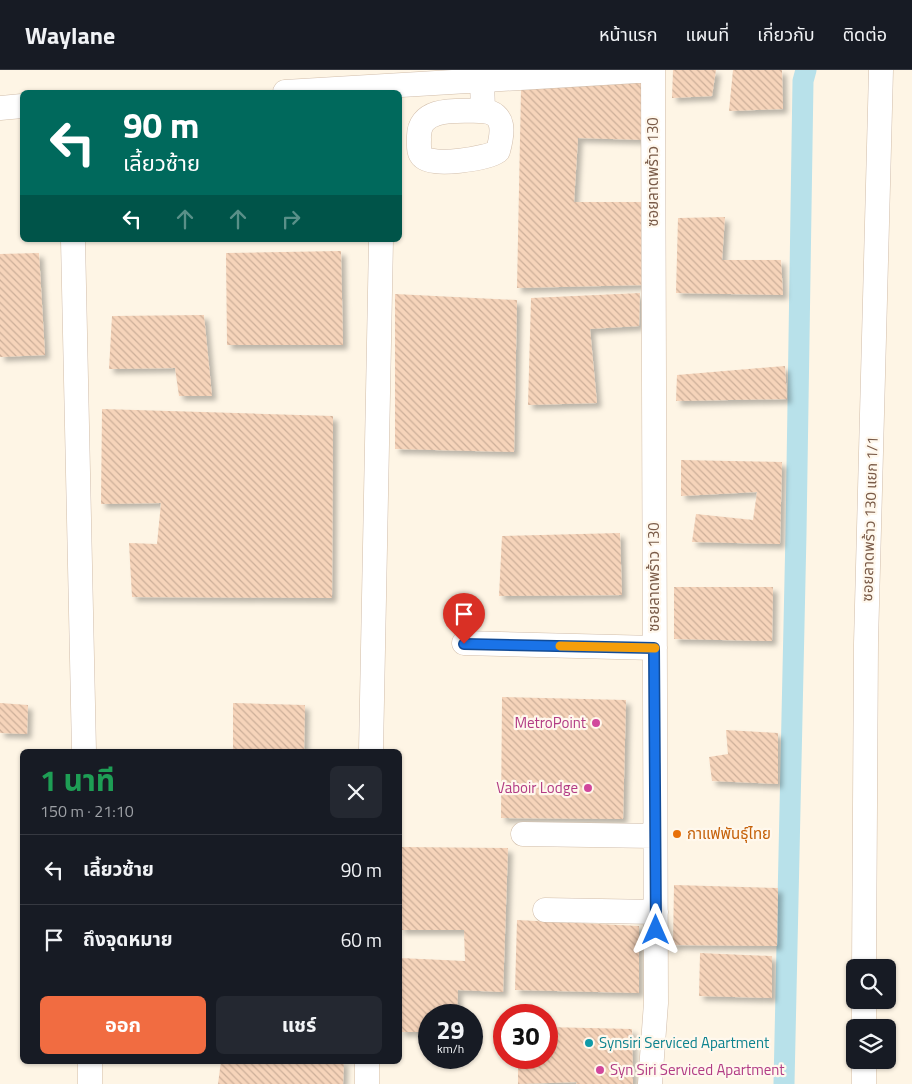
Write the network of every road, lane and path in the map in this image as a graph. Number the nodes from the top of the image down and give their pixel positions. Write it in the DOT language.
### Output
graph roads {
  1 [pos="653,70"];
  2 [pos="881,70"];
  3 [pos="482,81"];
  4 [pos="385,90"];
  5 [pos="20,106"];
  6 [pos="0,108"];
  7 [pos="483,110"];
  8 [pos="73,242"];
  9 [pos="381,242"];
  10 [pos="464,644"];
  11 [pos="654,648"];
  12 [pos="84,749"];
  13 [pos="371,749"];
  14 [pos="523,834"];
  15 [pos="655,836"];
  16 [pos="545,910"];
  17 [pos="656,912"];
  18 [pos="864,959"];
  19 [pos="90,1064"];
  20 [pos="367,1064"];
  21 [pos="864,1069"];
  22 [pos="90,1084"];
  23 [pos="367,1084"];
  24 [pos="650,1084"];
  25 [pos="864,1084"];
  1 -- 3 [label="street"];
  1 -- 11 [label="street, ซอยลาดพร้าว 130"];
  2 -- 18 [label="street, ซอยลาดพร้าว 130 แยก 1/1"];
  3 -- 4 [label="street"];
  3 -- 7 [label="street"];
  5 -- 6 [label="street"];
  8 -- 12 [label="street"];
  9 -- 13 [label="street"];
  10 -- 11 [label="street"];
  11 -- 15 [label="street, ซอยลาดพร้าว 130"];
  14 -- 15 [label="street"];
  15 -- 17 [label="street, ซอยลาดพร้าว 130"];
  16 -- 17 [label="street"];
  17 -- 24 [label="street, ซอยลาดพร้าว 130"];
  19 -- 22 [label="street"];
  20 -- 23 [label="street"];
  21 -- 25 [label="street"];
}
